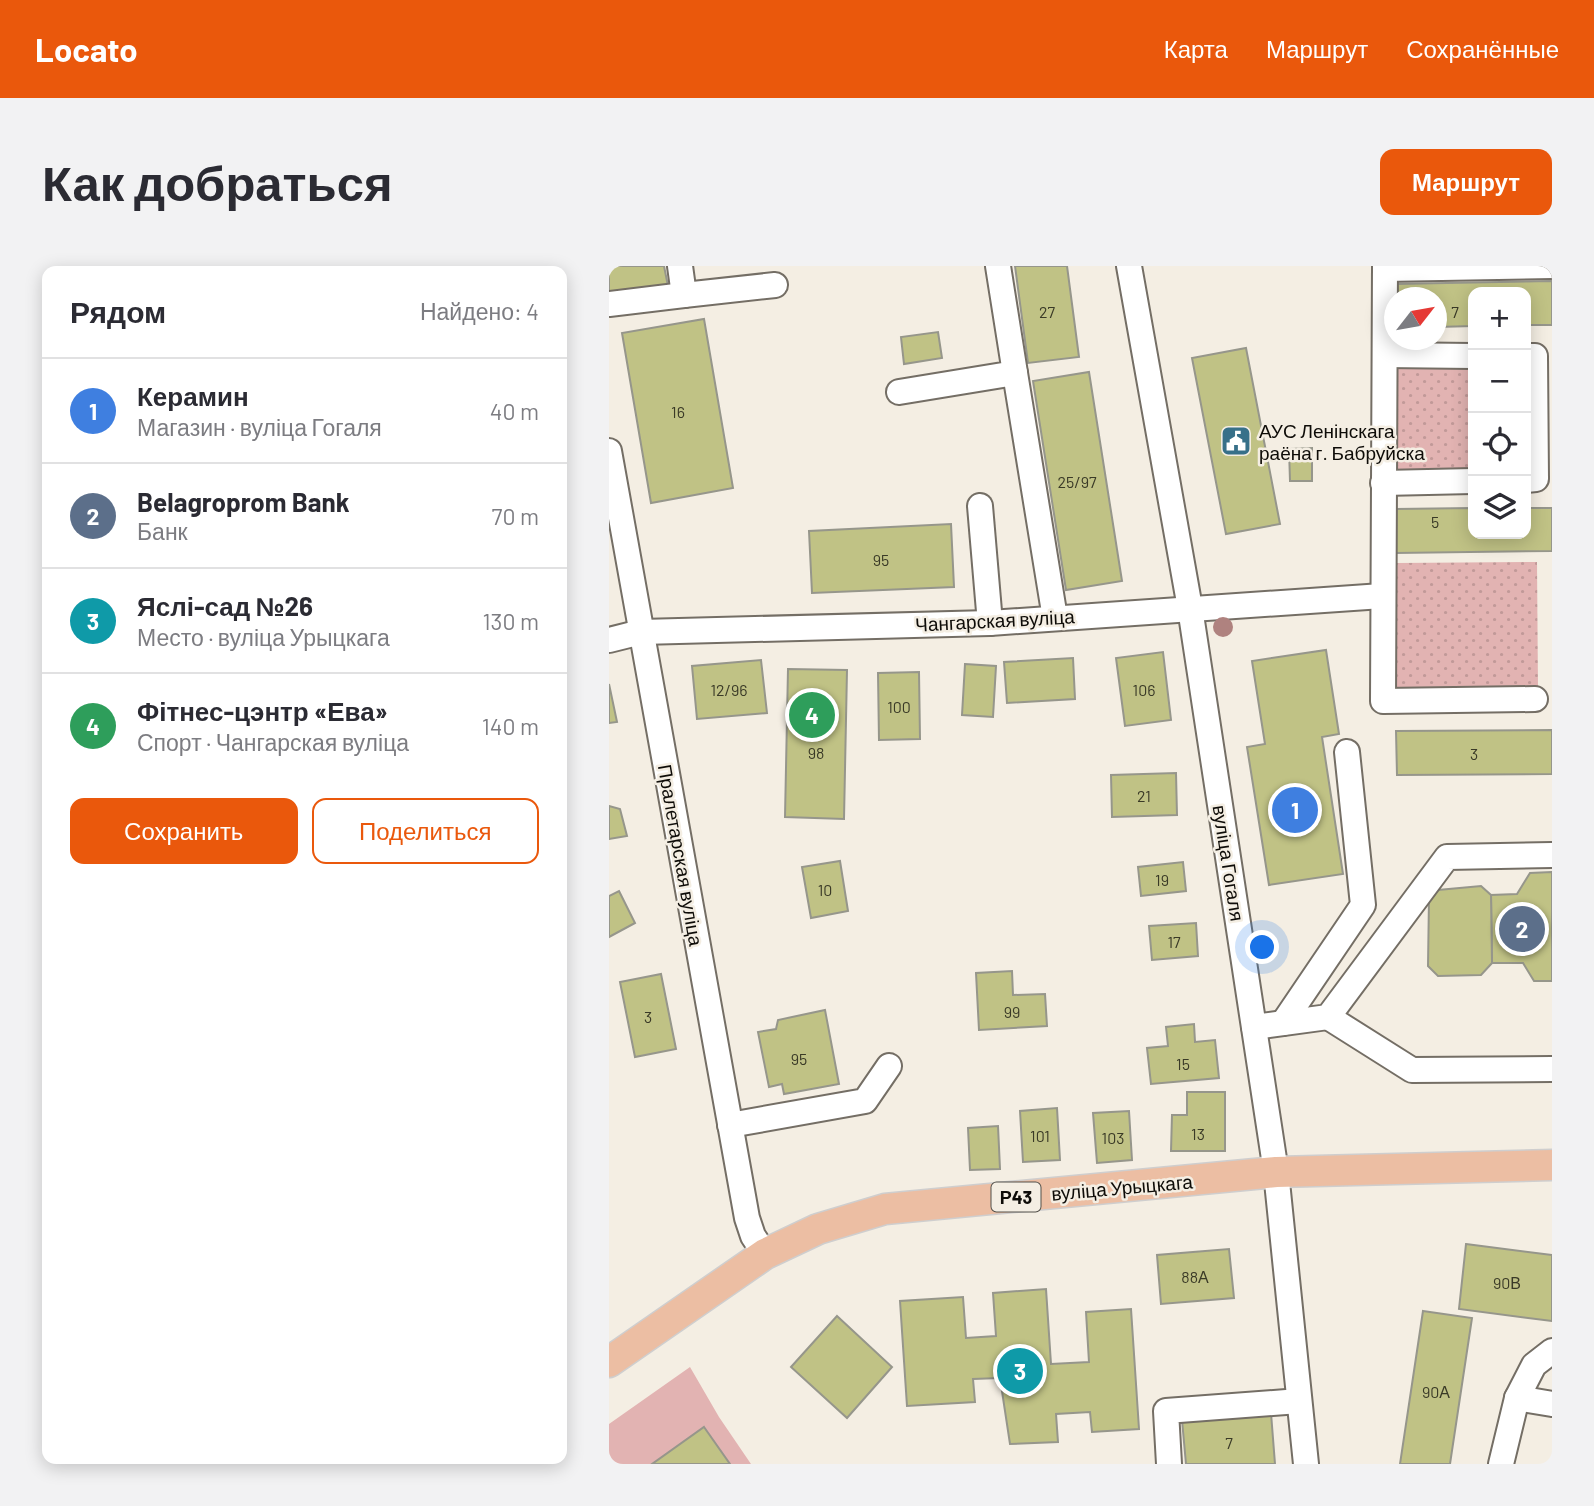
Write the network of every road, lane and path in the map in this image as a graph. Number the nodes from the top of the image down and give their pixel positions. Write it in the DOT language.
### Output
graph roads {
  1 [pos="680,266"];
  2 [pos="998,266"];
  3 [pos="1129,266"];
  4 [pos="1552,266"];
  5 [pos="1385,267"];
  6 [pos="775,285"];
  7 [pos="684,295"];
  8 [pos="609,304"];
  9 [pos="1385,355"];
  10 [pos="1468,356"];
  11 [pos="1531,356"];
  12 [pos="1015,373"];
  13 [pos="899,392"];
  14 [pos="609,452"];
  15 [pos="1531,480"];
  16 [pos="1468,481"];
  17 [pos="1383,483"];
  18 [pos="981,506"];
  19 [pos="1382,596"];
  20 [pos="1190,608"];
  21 [pos="1055,618"];
  22 [pos="991,623"];
  23 [pos="641,632"];
  24 [pos="609,640"];
  25 [pos="1535,699"];
  26 [pos="1347,752"];
  27 [pos="1552,855"];
  28 [pos="1328,1017"];
  29 [pos="1283,1023"];
  30 [pos="1254,1027"];
  31 [pos="889,1066"];
  32 [pos="1552,1069"];
  33 [pos="730,1125"];
  34 [pos="1552,1165"];
  35 [pos="1276,1172"];
  36 [pos="765,1254"];
  37 [pos="1552,1352"];
  38 [pos="609,1362"];
  39 [pos="1517,1398"];
  40 [pos="1299,1401"];
  41 [pos="1552,1404"];
  42 [pos="1169,1464"];
  43 [pos="1306,1464"];
  44 [pos="1501,1464"];
  1 -- 7 [label="street"];
  2 -- 12 [label="street"];
  3 -- 20 [label="street, вуліца Гогаля"];
  4 -- 5 [label="street"];
  5 -- 9 [label="street"];
  6 -- 7 [label="street"];
  7 -- 8 [label="street"];
  9 -- 10 [label="street"];
  9 -- 17 [label="street"];
  11 -- 15 [label="street"];
  12 -- 13 [label="street"];
  12 -- 21 [label="street"];
  14 -- 23 [label="street, Пралетарская вуліца"];
  16 -- 17 [label="street"];
  17 -- 19 [label="street"];
  18 -- 22 [label="street"];
  19 -- 20 [label="street, Чангарская вуліца"];
  19 -- 25 [label="street"];
  20 -- 21 [label="street, Чангарская вуліца"];
  20 -- 30 [label="street, вуліца Гогаля"];
  21 -- 22 [label="street, Чангарская вуліца"];
  22 -- 23 [label="street, Чангарская вуліца"];
  23 -- 24 [label="street, Чангарская вуліца"];
  23 -- 33 [label="street, Пралетарская вуліца"];
  26 -- 29 [label="street"];
  27 -- 28 [label="street"];
  28 -- 29 [label="street"];
  28 -- 32 [label="street"];
  29 -- 30 [label="street"];
  30 -- 35 [label="street, вуліца Гогаля"];
  31 -- 33 [label="street"];
  33 -- 36 [label="street, Пралетарская вуліца"];
  34 -- 35 [label="main road, вуліца Урыцкага / Р43"];
  35 -- 36 [label="main road, вуліца Урыцкага / Р43"];
  35 -- 40 [label="street, вуліца Гогаля"];
  36 -- 38 [label="main road, вуліца Урыцкага / Р43"];
  37 -- 39 [label="street"];
  39 -- 41 [label="street"];
  39 -- 44 [label="street"];
  40 -- 42 [label="street"];
  40 -- 43 [label="street, вуліца Гогаля"];
}
